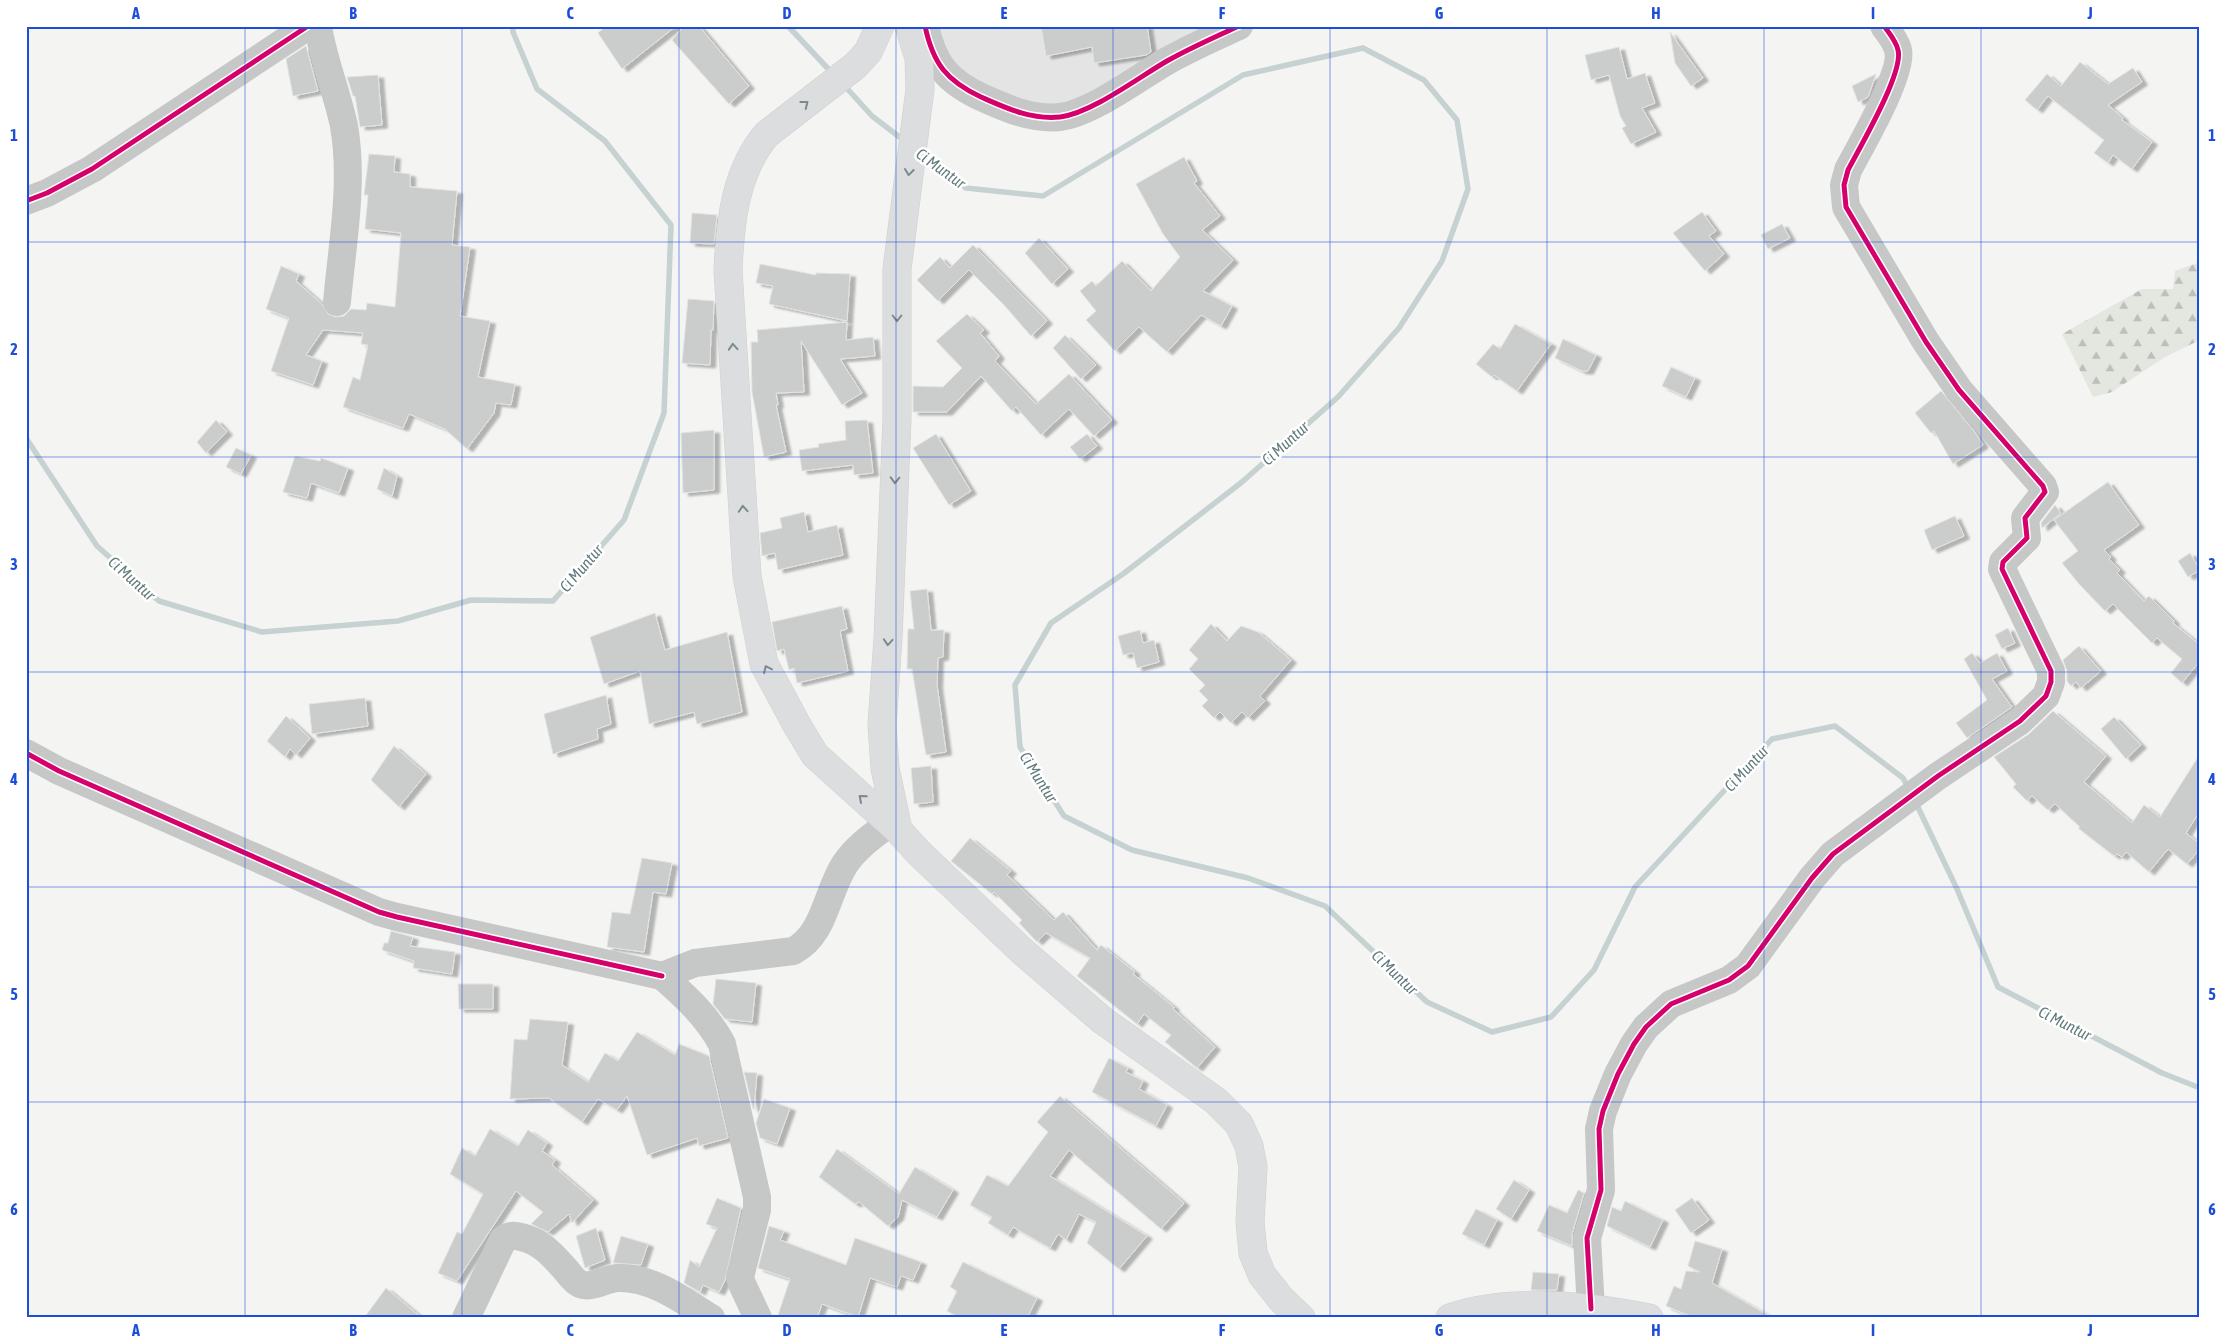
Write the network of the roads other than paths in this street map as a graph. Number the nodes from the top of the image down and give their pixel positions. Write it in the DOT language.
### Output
graph roads {
  1 [pos="308,26"];
  2 [pos="318,26"];
  3 [pos="880,26"];
  4 [pos="909,26"];
  5 [pos="925,26"];
  6 [pos="1239,26"];
  7 [pos="1884,26"];
  8 [pos="26,201"];
  9 [pos="337,302"];
  10 [pos="26,753"];
  11 [pos="894,827"];
  12 [pos="662,976"];
  13 [pos="1591,1309"];
  14 [pos="1501,1312"];
  15 [pos="466,1318"];
  16 [pos="711,1318"];
  17 [pos="758,1318"];
  18 [pos="1301,1318"];
  19 [pos="1450,1318"];
  20 [pos="1649,1318"];
  1 -- 8 [label="street"];
  2 -- 9 [label="street"];
  11 -- 3 [label="highway, one-way"];
  4 -- 11 [label="highway, one-way"];
  5 -- 6 [label="street"];
  7 -- 13 [label="street"];
  10 -- 12 [label="street"];
  11 -- 12 [label="street"];
  11 -- 18 [label="highway"];
  12 -- 17 [label="street"];
  13 -- 14 [label="highway"];
  13 -- 20 [label="highway"];
  14 -- 19 [label="highway"];
  15 -- 16 [label="street"];
}
